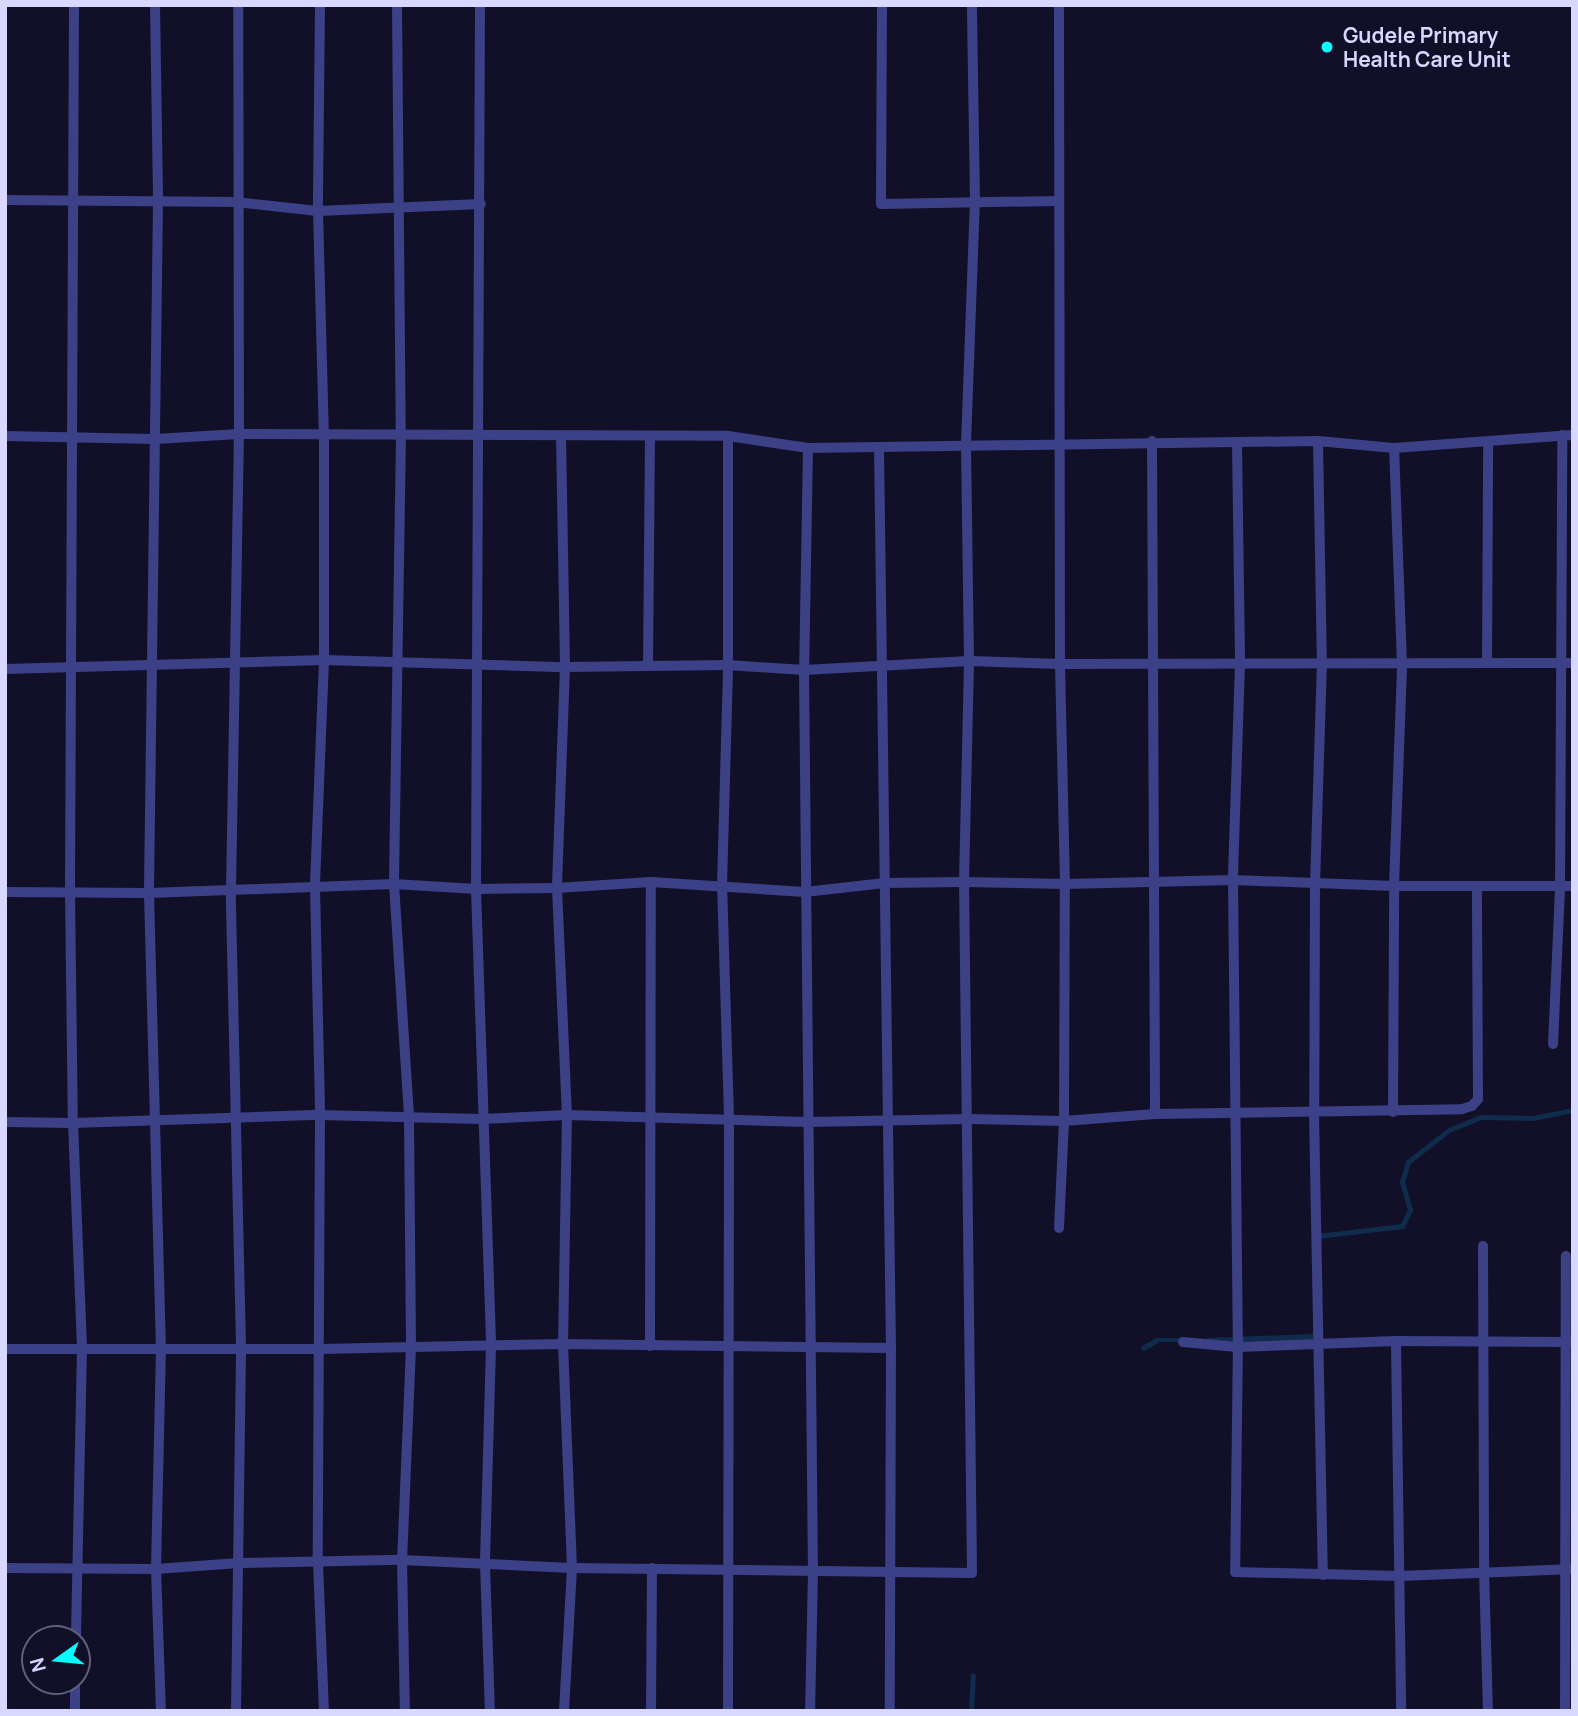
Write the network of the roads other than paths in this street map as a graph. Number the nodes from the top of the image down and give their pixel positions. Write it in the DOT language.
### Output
graph roads {
  1 [pos="74,5"];
  2 [pos="155,5"];
  3 [pos="238,5"];
  4 [pos="320,5"];
  5 [pos="397,5"];
  6 [pos="480,5"];
  7 [pos="882,5"];
  8 [pos="972,5"];
  9 [pos="1059,5"];
  10 [pos="5,200"];
  11 [pos="1059,201"];
  12 [pos="75,202"];
  13 [pos="158,202"];
  14 [pos="236,202"];
  15 [pos="975,202"];
  16 [pos="481,204"];
  17 [pos="398,209"];
  18 [pos="318,211"];
  19 [pos="239,434"];
  20 [pos="324,435"];
  21 [pos="401,435"];
  22 [pos="1567,435"];
  23 [pos="5,436"];
  24 [pos="479,436"];
  25 [pos="561,436"];
  26 [pos="650,436"];
  27 [pos="728,436"];
  28 [pos="74,437"];
  29 [pos="155,439"];
  30 [pos="1152,441"];
  31 [pos="1318,441"];
  32 [pos="1059,443"];
  33 [pos="1237,443"];
  34 [pos="1488,443"];
  35 [pos="966,444"];
  36 [pos="879,447"];
  37 [pos="808,448"];
  38 [pos="1394,448"];
  39 [pos="324,660"];
  40 [pos="969,661"];
  41 [pos="398,662"];
  42 [pos="1154,662"];
  43 [pos="1322,662"];
  44 [pos="154,663"];
  45 [pos="236,663"];
  46 [pos="1487,663"];
  47 [pos="1559,663"];
  48 [pos="1573,663"];
  49 [pos="479,664"];
  50 [pos="1060,664"];
  51 [pos="1240,664"];
  52 [pos="1402,664"];
  53 [pos="648,665"];
  54 [pos="728,665"];
  55 [pos="565,667"];
  56 [pos="884,667"];
  57 [pos="5,669"];
  58 [pos="73,669"];
  59 [pos="804,670"];
  60 [pos="1233,880"];
  61 [pos="964,881"];
  62 [pos="651,882"];
  63 [pos="1153,882"];
  64 [pos="884,883"];
  65 [pos="394,884"];
  66 [pos="1065,884"];
  67 [pos="1315,884"];
  68 [pos="722,885"];
  69 [pos="1394,886"];
  70 [pos="1477,886"];
  71 [pos="1573,886"];
  72 [pos="1560,887"];
  73 [pos="315,888"];
  74 [pos="557,888"];
  75 [pos="476,889"];
  76 [pos="231,890"];
  77 [pos="70,891"];
  78 [pos="5,892"];
  79 [pos="805,892"];
  80 [pos="149,893"];
  81 [pos="1553,1044"];
  82 [pos="1393,1112"];
  83 [pos="1155,1114"];
  84 [pos="1234,1114"];
  85 [pos="1314,1114"];
  86 [pos="320,1115"];
  87 [pos="567,1115"];
  88 [pos="651,1117"];
  89 [pos="236,1118"];
  90 [pos="409,1118"];
  91 [pos="729,1118"];
  92 [pos="153,1119"];
  93 [pos="481,1119"];
  94 [pos="968,1119"];
  95 [pos="888,1120"];
  96 [pos="1064,1121"];
  97 [pos="5,1122"];
  98 [pos="807,1122"];
  99 [pos="73,1124"];
  100 [pos="1059,1228"];
  101 [pos="1483,1246"];
  102 [pos="1566,1256"];
  103 [pos="1396,1341"];
  104 [pos="1183,1342"];
  105 [pos="1320,1342"];
  106 [pos="1483,1342"];
  107 [pos="1569,1342"];
  108 [pos="563,1344"];
  109 [pos="491,1346"];
  110 [pos="650,1346"];
  111 [pos="411,1347"];
  112 [pos="730,1347"];
  113 [pos="1237,1347"];
  114 [pos="82,1348"];
  115 [pos="161,1348"];
  116 [pos="241,1348"];
  117 [pos="5,1349"];
  118 [pos="319,1349"];
  119 [pos="808,1349"];
  120 [pos="891,1349"];
  121 [pos="402,1560"];
  122 [pos="239,1563"];
  123 [pos="318,1563"];
  124 [pos="485,1563"];
  125 [pos="5,1568"];
  126 [pos="572,1568"];
  127 [pos="652,1568"];
  128 [pos="727,1568"];
  129 [pos="76,1569"];
  130 [pos="156,1569"];
  131 [pos="1570,1569"];
  132 [pos="893,1570"];
  133 [pos="1484,1570"];
  134 [pos="813,1572"];
  135 [pos="1323,1575"];
  136 [pos="1400,1576"];
  137 [pos="76,1625"];
  138 [pos="161,1711"];
  139 [pos="236,1711"];
  140 [pos="324,1711"];
  141 [pos="405,1711"];
  142 [pos="490,1711"];
  143 [pos="564,1711"];
  144 [pos="652,1711"];
  145 [pos="728,1711"];
  146 [pos="810,1711"];
  147 [pos="890,1711"];
  148 [pos="1401,1711"];
  149 [pos="1488,1711"];
  150 [pos="1565,1711"];
  1 -- 12 [label="street"];
  2 -- 13 [label="street"];
  3 -- 14 [label="street"];
  4 -- 18 [label="street"];
  5 -- 17 [label="street"];
  6 -- 16 [label="street"];
  7 -- 15 [label="street"];
  8 -- 15 [label="street"];
  9 -- 11 [label="street"];
  10 -- 12 [label="street"];
  11 -- 15 [label="street"];
  11 -- 32 [label="street"];
  12 -- 13 [label="street"];
  12 -- 28 [label="street"];
  13 -- 14 [label="street"];
  13 -- 29 [label="street"];
  14 -- 18 [label="street"];
  14 -- 19 [label="street"];
  15 -- 35 [label="street"];
  16 -- 17 [label="street"];
  16 -- 24 [label="street"];
  17 -- 18 [label="street"];
  17 -- 21 [label="street"];
  18 -- 20 [label="street"];
  19 -- 20 [label="street"];
  19 -- 29 [label="street"];
  19 -- 45 [label="street"];
  20 -- 21 [label="street"];
  20 -- 39 [label="street"];
  21 -- 24 [label="street"];
  21 -- 41 [label="street"];
  22 -- 34 [label="street"];
  22 -- 47 [label="street"];
  23 -- 28 [label="street"];
  24 -- 25 [label="street"];
  24 -- 49 [label="street"];
  25 -- 26 [label="street"];
  25 -- 55 [label="street"];
  26 -- 27 [label="street"];
  26 -- 53 [label="street"];
  27 -- 37 [label="street"];
  27 -- 54 [label="street"];
  28 -- 29 [label="street"];
  28 -- 58 [label="street"];
  29 -- 44 [label="street"];
  30 -- 32 [label="street"];
  30 -- 33 [label="street"];
  30 -- 42 [label="street"];
  31 -- 33 [label="street"];
  31 -- 38 [label="street"];
  31 -- 43 [label="street"];
  32 -- 35 [label="street"];
  32 -- 50 [label="street"];
  33 -- 51 [label="street"];
  34 -- 38 [label="street"];
  34 -- 46 [label="street"];
  35 -- 36 [label="street"];
  35 -- 40 [label="street"];
  36 -- 37 [label="street"];
  36 -- 56 [label="street"];
  37 -- 59 [label="street"];
  38 -- 52 [label="street"];
  39 -- 41 [label="street"];
  39 -- 45 [label="street"];
  39 -- 73 [label="street"];
  40 -- 50 [label="street"];
  40 -- 56 [label="street"];
  40 -- 61 [label="street"];
  41 -- 49 [label="street"];
  41 -- 65 [label="street"];
  42 -- 50 [label="street"];
  42 -- 51 [label="street"];
  42 -- 63 [label="street"];
  43 -- 51 [label="street"];
  43 -- 52 [label="street"];
  43 -- 67 [label="street"];
  44 -- 45 [label="street"];
  44 -- 58 [label="street"];
  44 -- 80 [label="street"];
  45 -- 76 [label="street"];
  46 -- 47 [label="street"];
  46 -- 52 [label="street"];
  47 -- 48 [label="street"];
  47 -- 72 [label="street"];
  49 -- 55 [label="street"];
  49 -- 75 [label="street"];
  50 -- 66 [label="street"];
  51 -- 60 [label="street"];
  52 -- 69 [label="street"];
  53 -- 54 [label="street"];
  53 -- 55 [label="street"];
  54 -- 59 [label="street"];
  54 -- 68 [label="street"];
  55 -- 74 [label="street"];
  56 -- 59 [label="street"];
  56 -- 64 [label="street"];
  57 -- 58 [label="street"];
  58 -- 77 [label="street"];
  59 -- 79 [label="street"];
  60 -- 63 [label="street"];
  60 -- 67 [label="street"];
  60 -- 84 [label="street"];
  61 -- 64 [label="street"];
  61 -- 66 [label="street"];
  61 -- 94 [label="street"];
  62 -- 68 [label="street"];
  62 -- 74 [label="street"];
  62 -- 88 [label="street"];
  63 -- 66 [label="street"];
  63 -- 83 [label="street"];
  64 -- 79 [label="street"];
  64 -- 95 [label="street"];
  65 -- 73 [label="street"];
  65 -- 75 [label="street"];
  65 -- 90 [label="street"];
  66 -- 96 [label="street"];
  67 -- 69 [label="street"];
  67 -- 85 [label="street"];
  68 -- 79 [label="street"];
  68 -- 91 [label="street"];
  69 -- 70 [label="street"];
  69 -- 82 [label="street"];
  70 -- 72 [label="street"];
  70 -- 82 [label="street"];
  71 -- 72 [label="street"];
  72 -- 81 [label="street"];
  73 -- 76 [label="street"];
  73 -- 86 [label="street"];
  74 -- 75 [label="street"];
  74 -- 87 [label="street"];
  75 -- 93 [label="street"];
  76 -- 80 [label="street"];
  76 -- 89 [label="street"];
  77 -- 78 [label="street"];
  77 -- 80 [label="street"];
  77 -- 99 [label="street"];
  79 -- 98 [label="street"];
  80 -- 92 [label="street"];
  82 -- 85 [label="street"];
  83 -- 84 [label="street"];
  83 -- 96 [label="street"];
  84 -- 85 [label="street"];
  84 -- 113 [label="street"];
  85 -- 105 [label="street"];
  86 -- 89 [label="street"];
  86 -- 90 [label="street"];
  86 -- 118 [label="street"];
  87 -- 88 [label="street"];
  87 -- 93 [label="street"];
  87 -- 108 [label="street"];
  88 -- 91 [label="street"];
  88 -- 110 [label="street"];
  89 -- 92 [label="street"];
  89 -- 116 [label="street"];
  90 -- 93 [label="street"];
  90 -- 111 [label="street"];
  91 -- 98 [label="street"];
  91 -- 112 [label="street"];
  92 -- 99 [label="street"];
  92 -- 115 [label="street"];
  93 -- 109 [label="street"];
  94 -- 95 [label="street"];
  94 -- 96 [label="street"];
  94 -- 132 [label="street"];
  95 -- 98 [label="street"];
  95 -- 120 [label="street"];
  96 -- 100 [label="street"];
  97 -- 99 [label="street"];
  98 -- 119 [label="street"];
  99 -- 114 [label="street"];
  101 -- 106 [label="street"];
  102 -- 107 [label="street"];
  103 -- 105 [label="street"];
  103 -- 106 [label="street"];
  103 -- 136 [label="street"];
  104 -- 113 [label="street"];
  105 -- 113 [label="street"];
  105 -- 135 [label="street"];
  106 -- 107 [label="street"];
  106 -- 133 [label="street"];
  107 -- 131 [label="street"];
  108 -- 109 [label="street"];
  108 -- 110 [label="street"];
  108 -- 126 [label="street"];
  109 -- 111 [label="street"];
  109 -- 124 [label="street"];
  110 -- 112 [label="street"];
  111 -- 118 [label="street"];
  111 -- 121 [label="street"];
  112 -- 119 [label="street"];
  112 -- 128 [label="street"];
  113 -- 135 [label="street"];
  114 -- 115 [label="street"];
  114 -- 117 [label="street"];
  114 -- 129 [label="street"];
  115 -- 116 [label="street"];
  115 -- 130 [label="street"];
  116 -- 118 [label="street"];
  116 -- 122 [label="street"];
  118 -- 123 [label="street"];
  119 -- 120 [label="street"];
  119 -- 134 [label="street"];
  120 -- 132 [label="street"];
  121 -- 123 [label="street"];
  121 -- 124 [label="street"];
  121 -- 141 [label="street"];
  122 -- 123 [label="street"];
  122 -- 130 [label="street"];
  122 -- 139 [label="street"];
  123 -- 140 [label="street"];
  124 -- 126 [label="street"];
  124 -- 142 [label="street"];
  125 -- 129 [label="street"];
  126 -- 127 [label="street"];
  126 -- 143 [label="street"];
  127 -- 128 [label="street"];
  127 -- 144 [label="street"];
  128 -- 134 [label="street"];
  128 -- 145 [label="street"];
  129 -- 130 [label="street"];
  129 -- 137 [label="street"];
  130 -- 138 [label="street"];
  131 -- 133 [label="street"];
  131 -- 150 [label="street"];
  132 -- 134 [label="street"];
  132 -- 147 [label="street"];
  133 -- 136 [label="street"];
  133 -- 149 [label="street"];
  134 -- 146 [label="street"];
  135 -- 136 [label="street"];
  136 -- 148 [label="street"];
}
